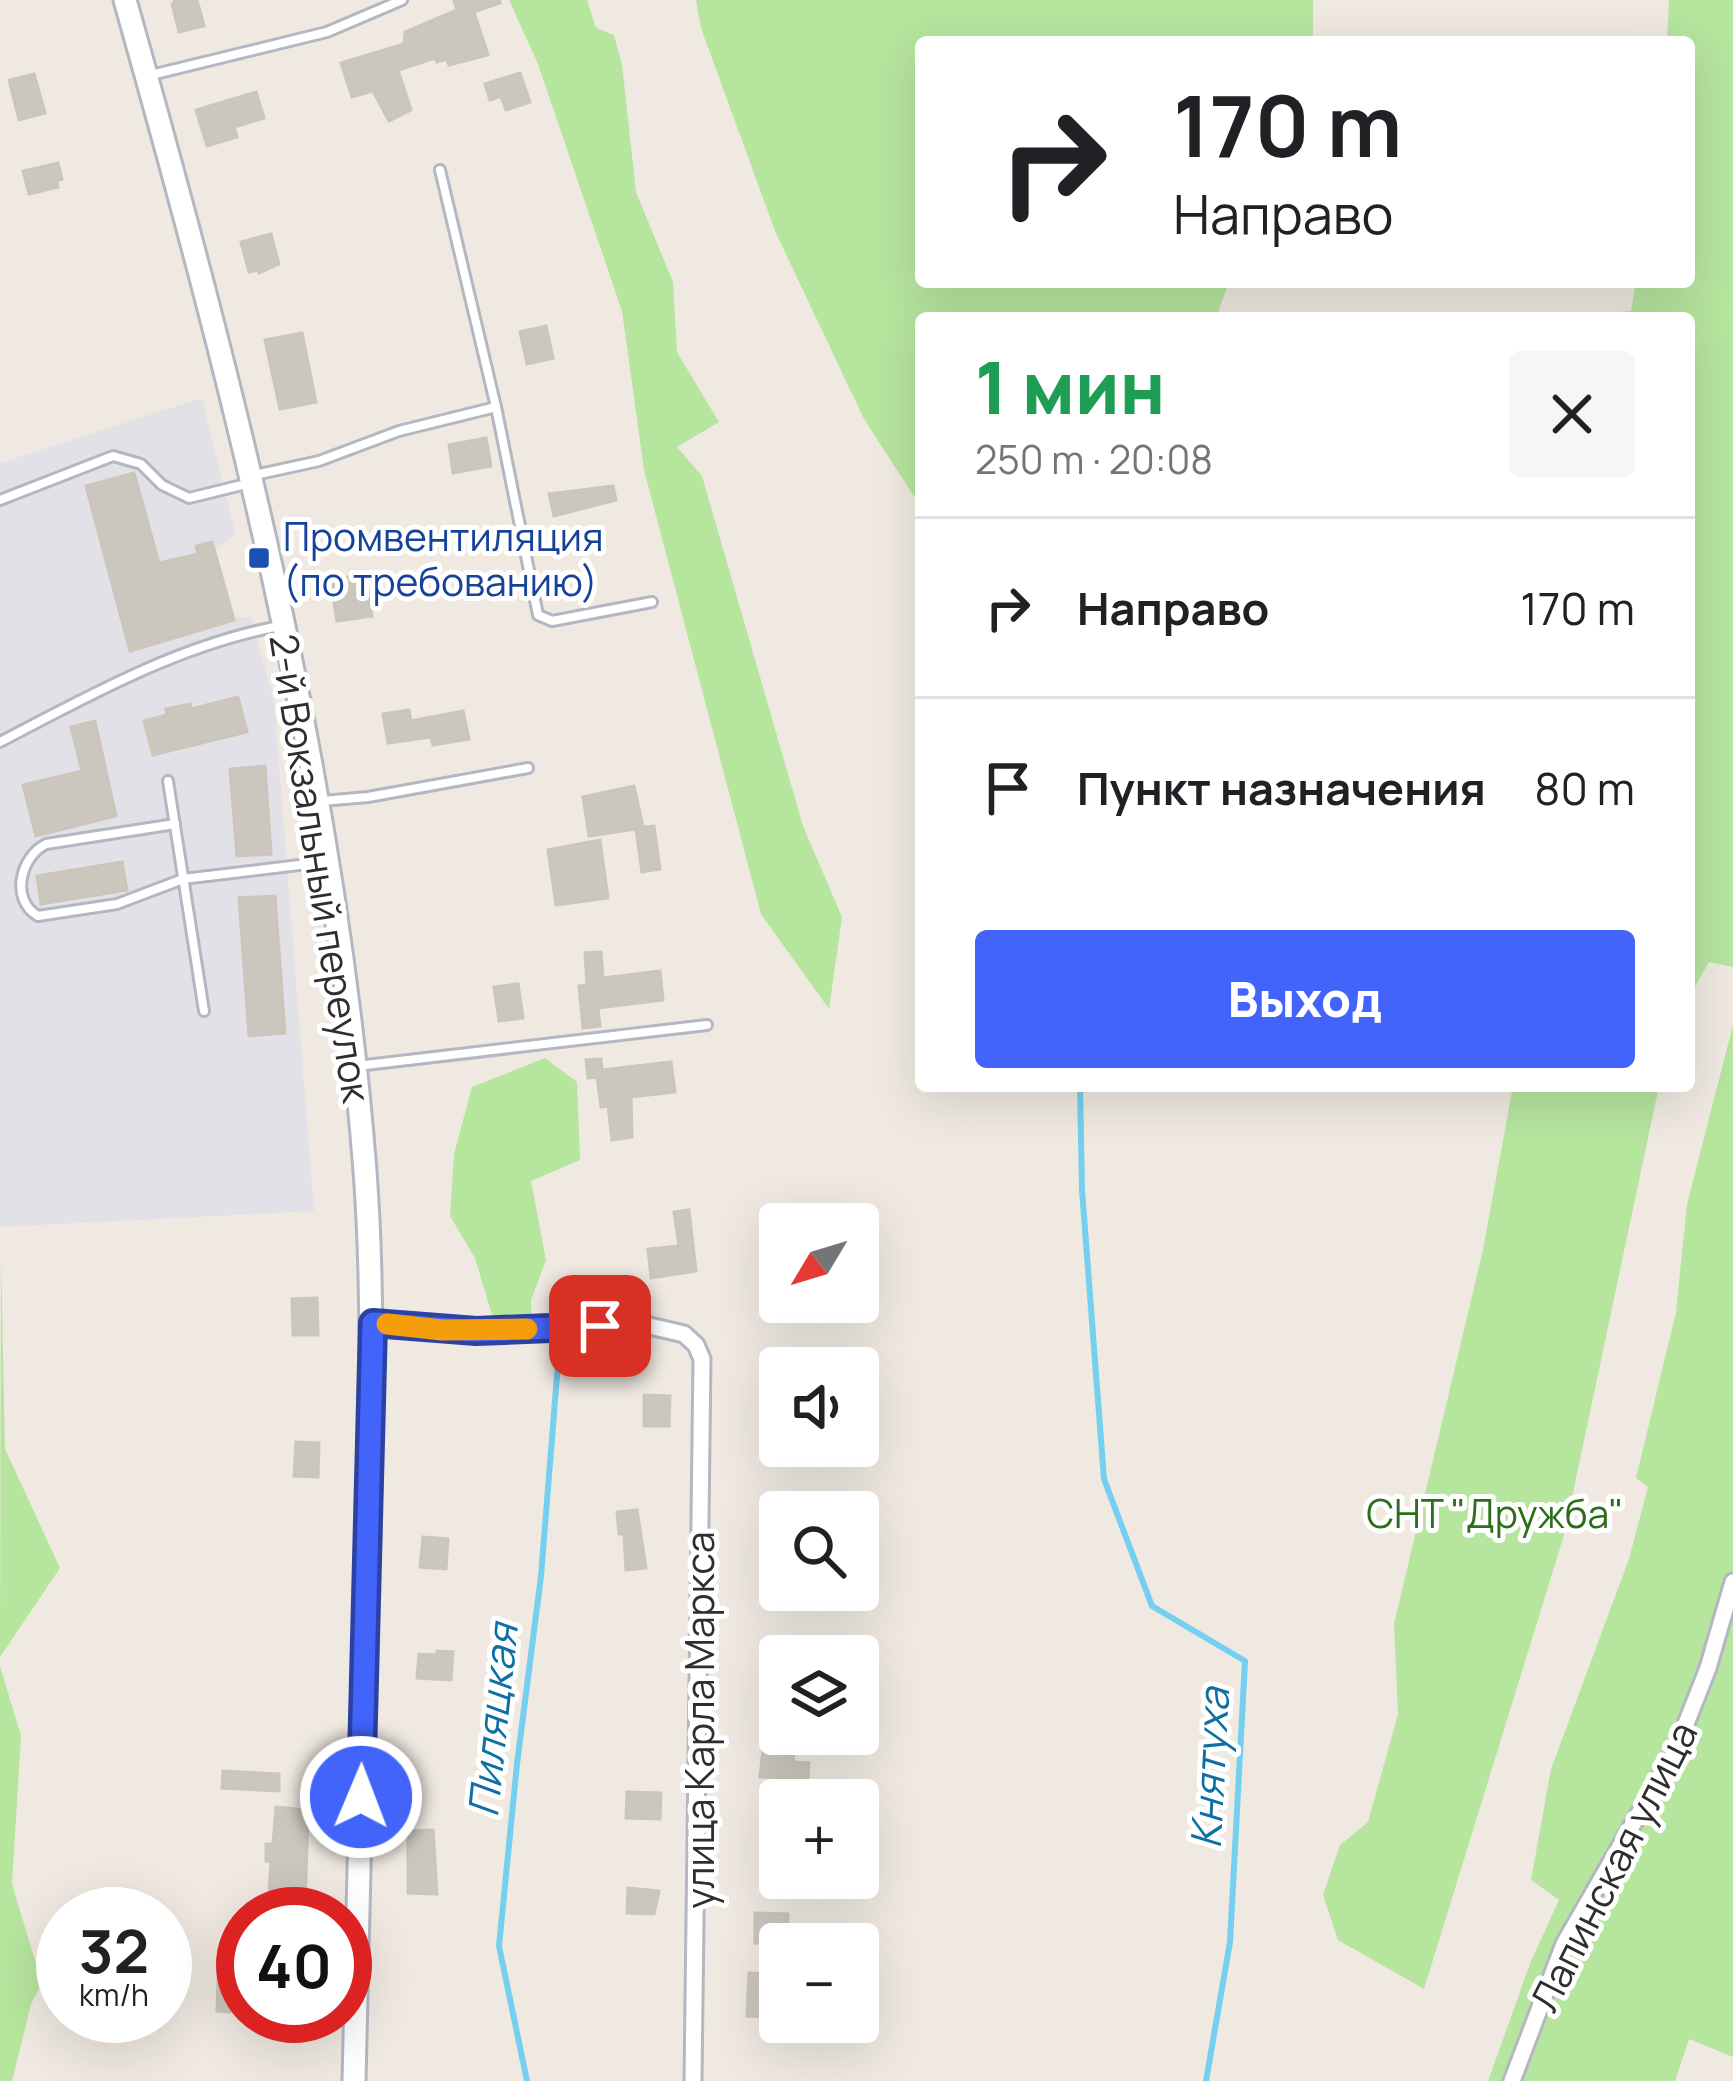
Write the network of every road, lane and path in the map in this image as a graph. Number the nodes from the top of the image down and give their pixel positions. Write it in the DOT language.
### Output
graph roads {
  1 [pos="125,0"];
  2 [pos="402,0"];
  3 [pos="147,76"];
  4 [pos="440,170"];
  5 [pos="496,407"];
  6 [pos="253,479"];
  7 [pos="0,500"];
  8 [pos="652,602"];
  9 [pos="284,626"];
  10 [pos="0,742"];
  11 [pos="528,768"];
  12 [pos="168,781"];
  13 [pos="315,801"];
  14 [pos="175,824"];
  15 [pos="325,862"];
  16 [pos="183,879"];
  17 [pos="204,1011"];
  18 [pos="707,1025"];
  19 [pos="353,1066"];
  20 [pos="373,1323"];
  21 [pos="1733,1582"];
  22 [pos="354,2081"];
  23 [pos="693,2081"];
  24 [pos="1512,2081"];
  1 -- 3 [label="street, 2-й Вокзальный переулок"];
  2 -- 3 [label="lane"];
  3 -- 6 [label="street, 2-й Вокзальный переулок"];
  4 -- 5 [label="lane"];
  5 -- 6 [label="lane"];
  5 -- 8 [label="lane"];
  6 -- 7 [label="lane"];
  6 -- 9 [label="street, 2-й Вокзальный переулок"];
  9 -- 10 [label="lane"];
  9 -- 13 [label="street, 2-й Вокзальный переулок"];
  11 -- 13 [label="lane"];
  12 -- 14 [label="lane"];
  13 -- 15 [label="street, 2-й Вокзальный переулок"];
  14 -- 16 [label="lane"];
  14 -- 16 [label="lane"];
  15 -- 16 [label="lane"];
  15 -- 19 [label="street, 2-й Вокзальный переулок"];
  16 -- 17 [label="lane"];
  18 -- 19 [label="lane"];
  19 -- 20 [label="street, 2-й Вокзальный переулок"];
  20 -- 22 [label="street, 2-й Вокзальный переулок"];
  20 -- 23 [label="street, улица Карла Маркса"];
  21 -- 24 [label="street, Лапинская улица"];
}
